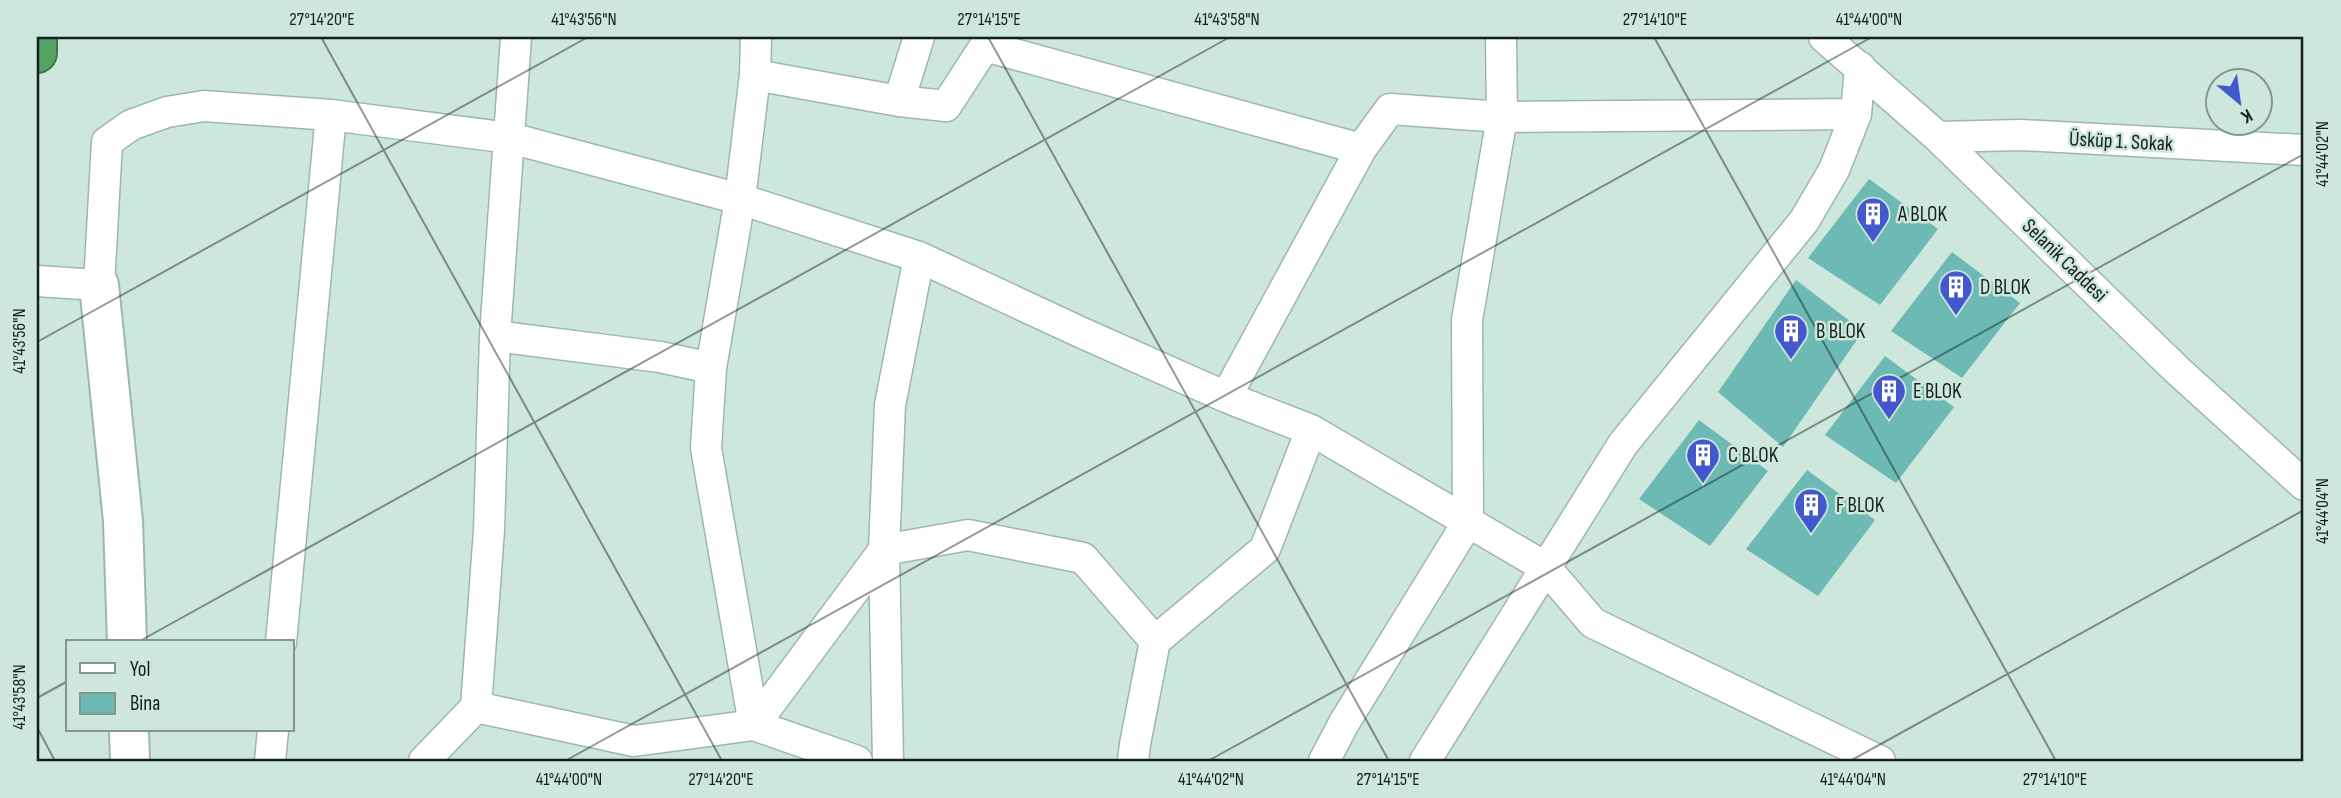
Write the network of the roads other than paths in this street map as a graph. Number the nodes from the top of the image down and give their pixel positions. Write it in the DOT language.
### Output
graph roads {
  1 [pos="37,37"];
  2 [pos="516,37"];
  3 [pos="756,37"];
  4 [pos="919,37"];
  5 [pos="1502,37"];
  6 [pos="1824,37"];
  7 [pos="37,53"];
  8 [pos="1860,67"];
  9 [pos="755,75"];
  10 [pos="899,101"];
  11 [pos="1856,114"];
  12 [pos="331,115"];
  13 [pos="1502,117"];
  14 [pos="1938,136"];
  15 [pos="510,138"];
  16 [pos="1361,149"];
  17 [pos="2304,150"];
  18 [pos="740,199"];
  19 [pos="919,257"];
  20 [pos="37,281"];
  21 [pos="99,285"];
  22 [pos="495,336"];
  23 [pos="711,368"];
  24 [pos="1226,397"];
  25 [pos="1311,430"];
  26 [pos="2304,485"];
  27 [pos="1468,522"];
  28 [pos="884,550"];
  29 [pos="1545,567"];
  30 [pos="127,640"];
  31 [pos="281,640"];
  32 [pos="1156,641"];
  33 [pos="476,707"];
  34 [pos="754,725"];
  35 [pos="129,732"];
  36 [pos="273,732"];
  37 [pos="130,761"];
  38 [pos="270,761"];
  39 [pos="424,761"];
  40 [pos="857,761"];
  41 [pos="888,761"];
  42 [pos="1133,761"];
  43 [pos="1324,761"];
  44 [pos="1425,761"];
  45 [pos="1880,761"];
  1 -- 7 [label="highway"];
  2 -- 15 [label="street"];
  3 -- 9 [label="street"];
  4 -- 10 [label="street"];
  5 -- 13 [label="street"];
  6 -- 8 [label="street, Selanik Caddesi"];
  8 -- 11 [label="street"];
  8 -- 14 [label="street, Selanik Caddesi"];
  9 -- 10 [label="street"];
  9 -- 18 [label="street"];
  10 -- 16 [label="street"];
  11 -- 13 [label="street"];
  11 -- 29 [label="street"];
  12 -- 15 [label="street"];
  12 -- 21 [label="street"];
  12 -- 31 [label="street"];
  13 -- 16 [label="street"];
  13 -- 27 [label="street"];
  14 -- 17 [label="street, Üsküp 1. Sokak"];
  14 -- 26 [label="street, Selanik Caddesi"];
  15 -- 18 [label="street"];
  15 -- 22 [label="street"];
  16 -- 24 [label="street"];
  18 -- 19 [label="street"];
  18 -- 23 [label="street"];
  19 -- 24 [label="street"];
  19 -- 28 [label="street"];
  20 -- 21 [label="street"];
  21 -- 30 [label="street"];
  22 -- 23 [label="street"];
  22 -- 33 [label="street"];
  23 -- 34 [label="street"];
  24 -- 25 [label="street"];
  25 -- 27 [label="street"];
  25 -- 32 [label="street"];
  27 -- 29 [label="street"];
  27 -- 43 [label="street"];
  28 -- 32 [label="street"];
  28 -- 34 [label="street"];
  28 -- 41 [label="street"];
  29 -- 44 [label="street"];
  29 -- 45 [label="street"];
  32 -- 42 [label="street"];
  33 -- 34 [label="street"];
  33 -- 39 [label="street"];
  34 -- 40 [label="street"];
  35 -- 37 [label="street"];
  36 -- 38 [label="street"];
}
